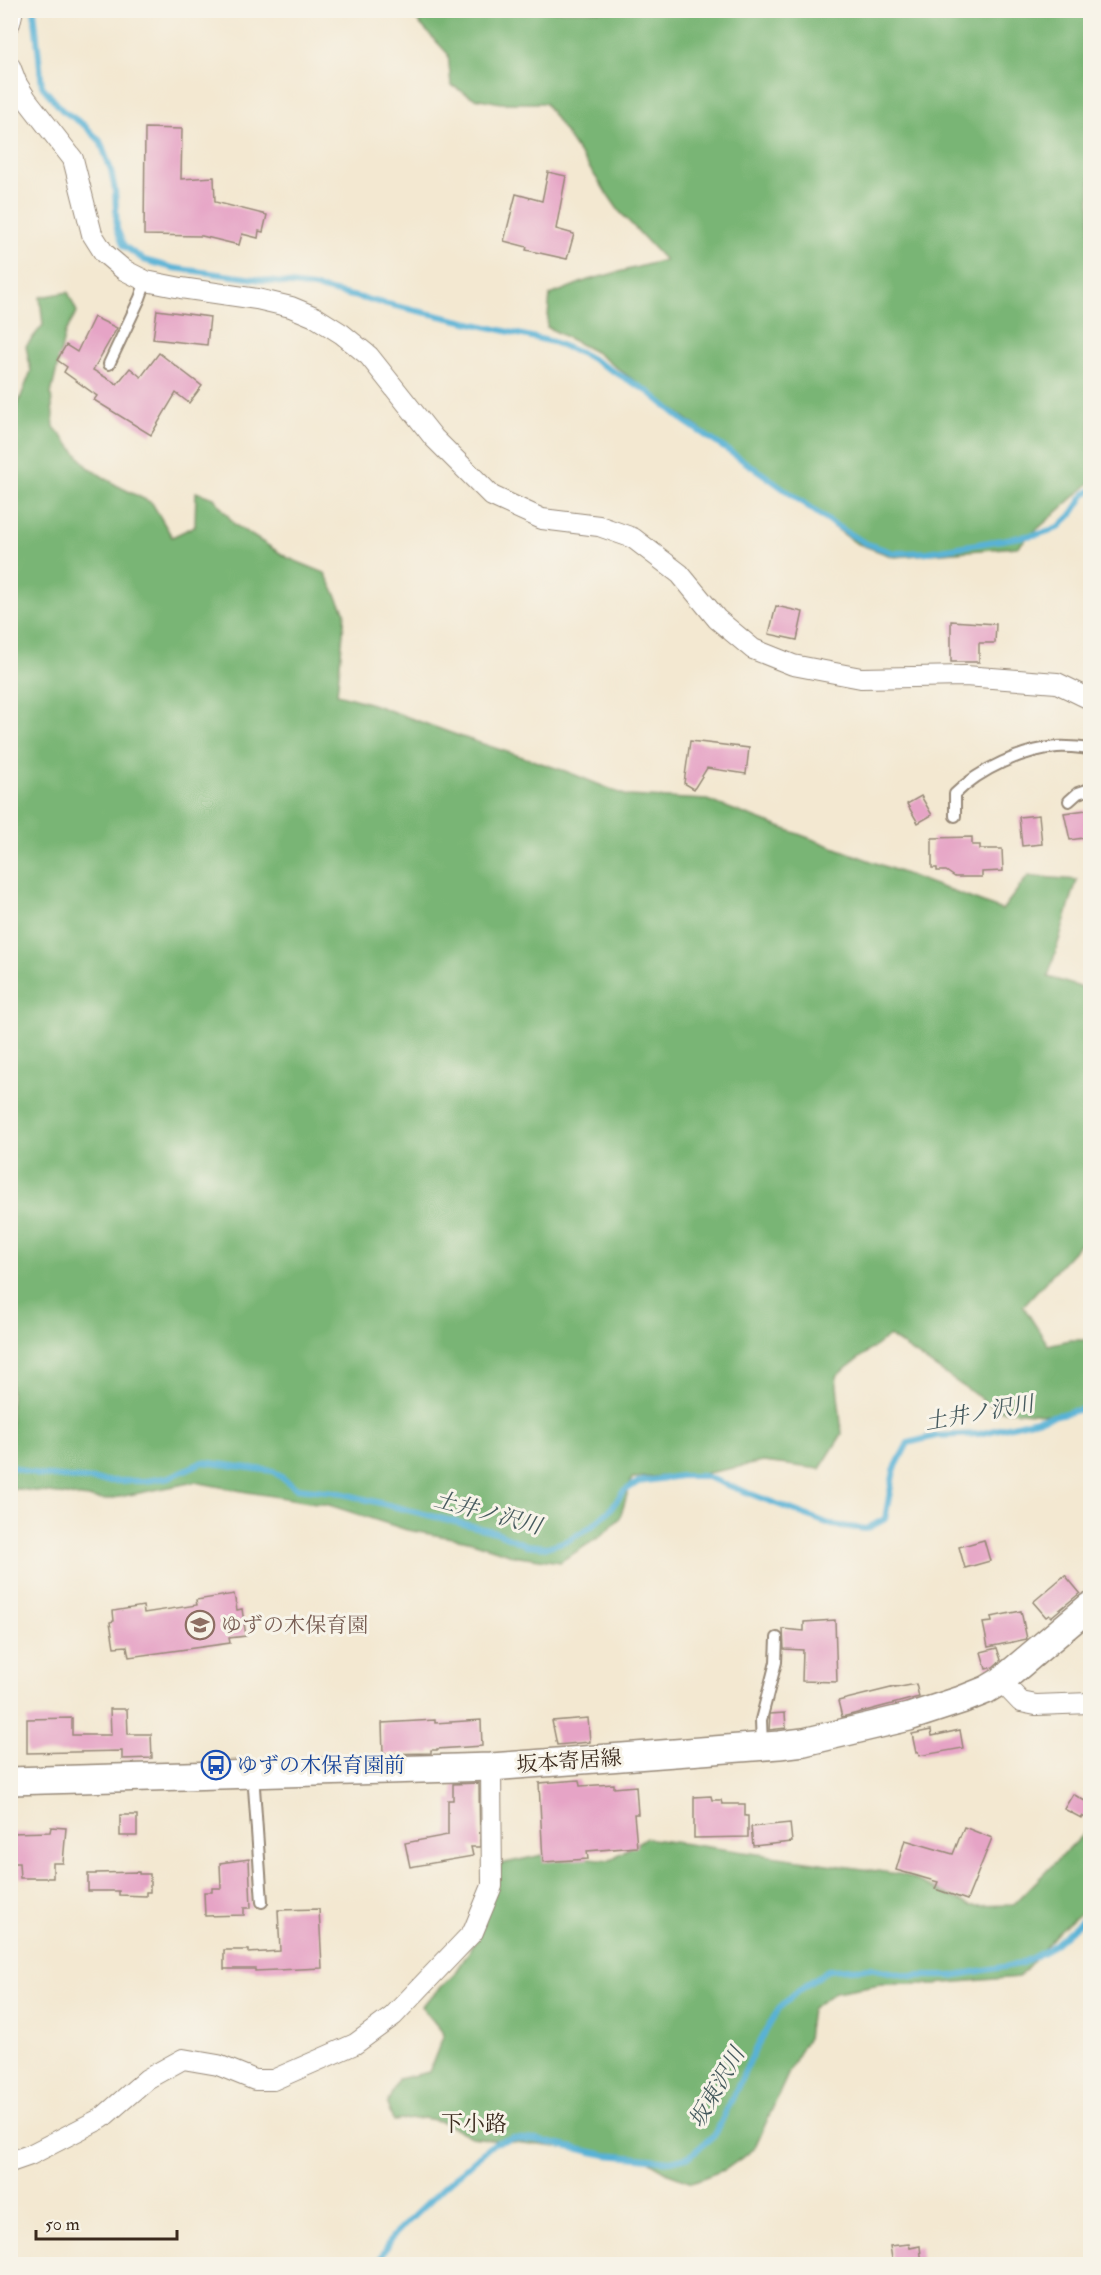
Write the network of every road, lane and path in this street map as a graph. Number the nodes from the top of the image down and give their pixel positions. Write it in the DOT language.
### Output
graph roads {
  1 [pos="13,10"];
  2 [pos="10,22"];
  3 [pos="10,66"];
  4 [pos="146,281"];
  5 [pos="109,364"];
  6 [pos="1090,699"];
  7 [pos="1090,749"];
  8 [pos="1090,789"];
  9 [pos="1069,801"];
  10 [pos="955,816"];
  11 [pos="1090,1606"];
  12 [pos="777,1638"];
  13 [pos="1001,1681"];
  14 [pos="1090,1703"];
  15 [pos="762,1746"];
  16 [pos="491,1767"];
  17 [pos="253,1773"];
  18 [pos="10,1781"];
  19 [pos="262,1902"];
  20 [pos="10,2162"];
  1 -- 2 [label="street"];
  3 -- 4 [label="street"];
  4 -- 5 [label="lane"];
  4 -- 6 [label="street"];
  7 -- 10 [label="lane"];
  8 -- 9 [label="lane"];
  11 -- 13 [label="main road, 坂本寄居線"];
  12 -- 15 [label="lane"];
  13 -- 14 [label="street"];
  13 -- 15 [label="main road, 坂本寄居線"];
  15 -- 16 [label="main road, 坂本寄居線"];
  16 -- 17 [label="main road, 坂本寄居線"];
  16 -- 20 [label="street"];
  17 -- 18 [label="main road, 坂本寄居線"];
  17 -- 19 [label="lane"];
}
